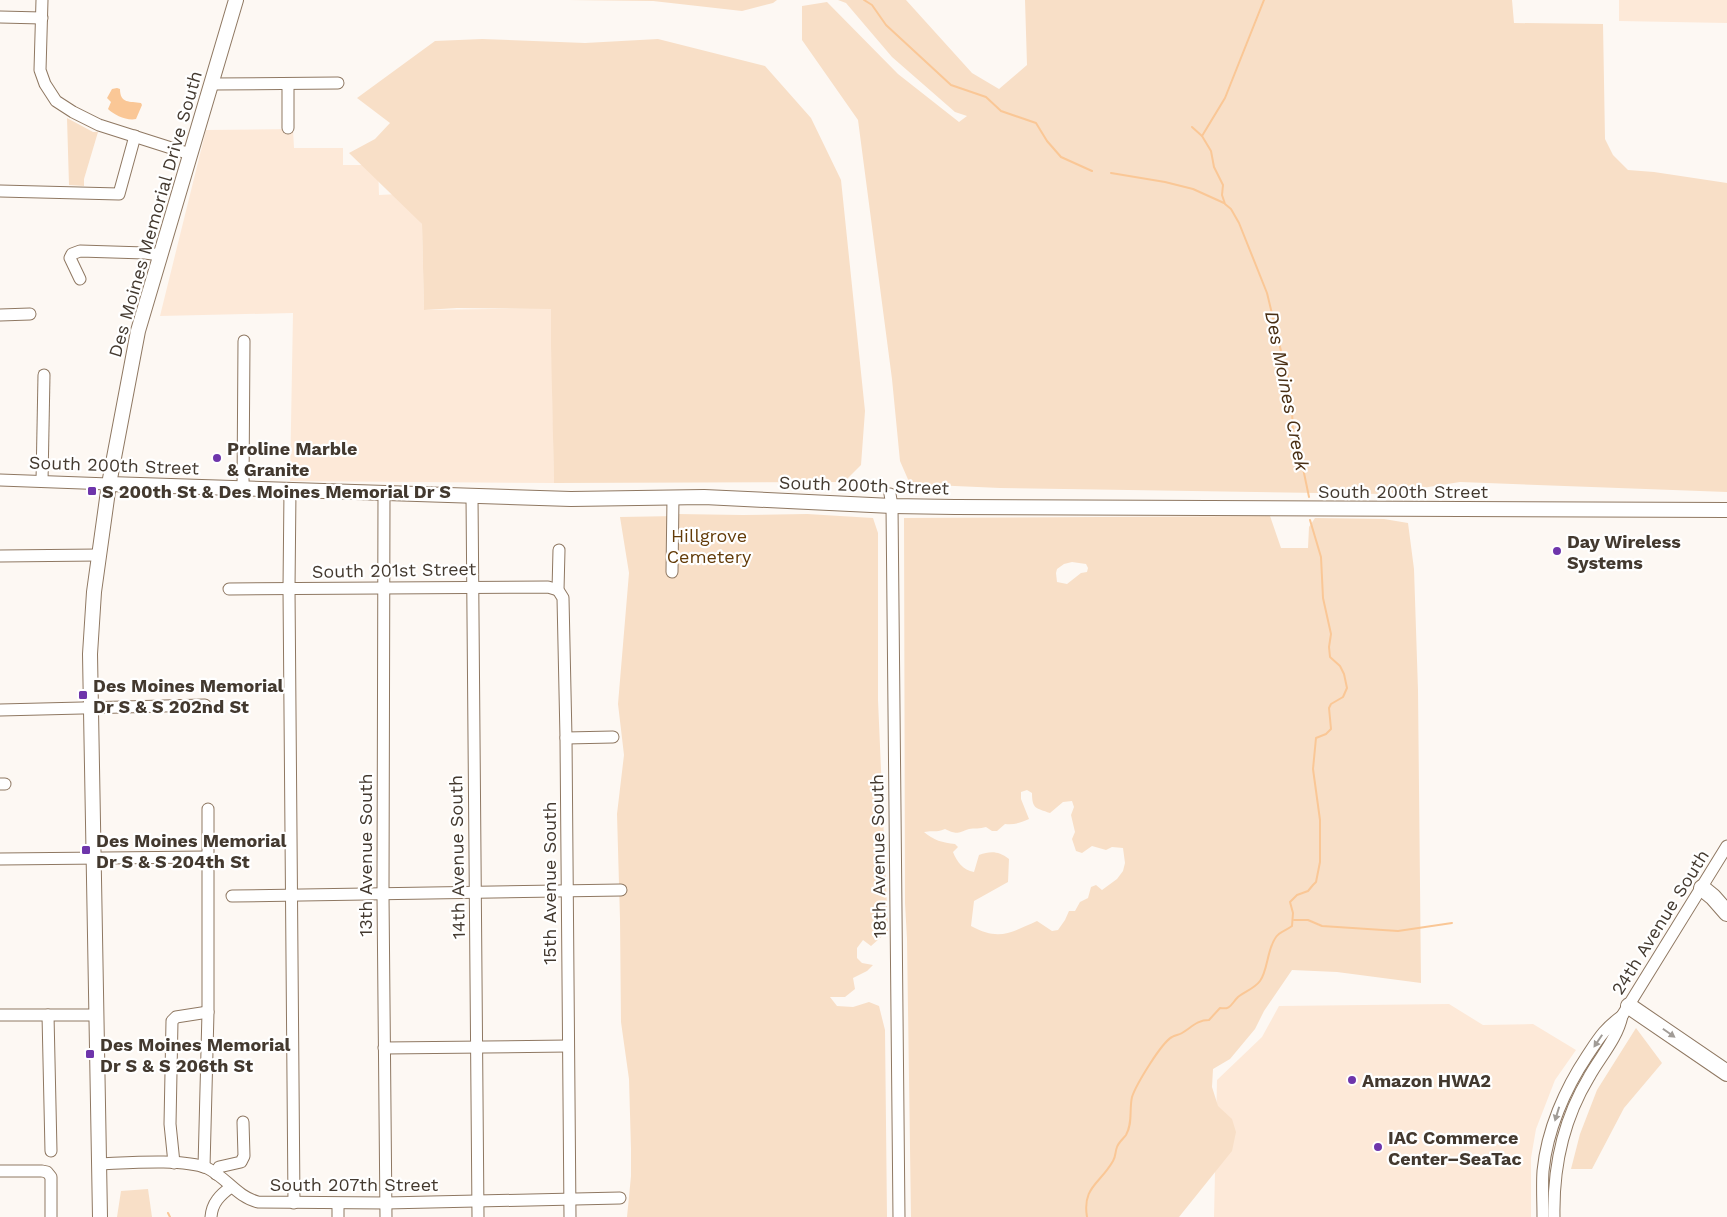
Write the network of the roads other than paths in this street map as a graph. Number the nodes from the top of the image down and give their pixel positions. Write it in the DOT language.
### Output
graph roads {
  1 [pos="42,0"];
  2 [pos="236,0"];
  3 [pos="0,17"];
  4 [pos="42,18"];
  5 [pos="338,83"];
  6 [pos="212,84"];
  7 [pos="288,84"];
  8 [pos="288,128"];
  9 [pos="135,136"];
  10 [pos="190,154"];
  11 [pos="0,190"];
  12 [pos="160,255"];
  13 [pos="80,279"];
  14 [pos="30,314"];
  15 [pos="0,315"];
  16 [pos="244,341"];
  17 [pos="44,375"];
  18 [pos="0,480"];
  19 [pos="42,482"];
  20 [pos="109,484"];
  21 [pos="243,488"];
  22 [pos="290,490"];
  23 [pos="384,494"];
  24 [pos="472,496"];
  25 [pos="673,498"];
  26 [pos="891,500"];
  27 [pos="1727,510"];
  28 [pos="559,550"];
  29 [pos="99,555"];
  30 [pos="0,556"];
  31 [pos="672,572"];
  32 [pos="473,587"];
  33 [pos="383,588"];
  34 [pos="229,589"];
  35 [pos="289,589"];
  36 [pos="558,590"];
  37 [pos="205,705"];
  38 [pos="91,708"];
  39 [pos="0,710"];
  40 [pos="613,737"];
  41 [pos="566,738"];
  42 [pos="208,809"];
  43 [pos="1727,846"];
  44 [pos="208,857"];
  45 [pos="94,858"];
  46 [pos="0,859"];
  47 [pos="1702,888"];
  48 [pos="621,890"];
  49 [pos="567,892"];
  50 [pos="475,893"];
  51 [pos="293,894"];
  52 [pos="383,894"];
  53 [pos="232,896"];
  54 [pos="1727,913"];
  55 [pos="1626,1011"];
  56 [pos="208,1012"];
  57 [pos="48,1015"];
  58 [pos="96,1015"];
  59 [pos="0,1016"];
  60 [pos="568,1046"];
  61 [pos="477,1047"];
  62 [pos="384,1048"];
  63 [pos="1727,1073"];
  64 [pos="243,1122"];
  65 [pos="51,1151"];
  66 [pos="174,1163"];
  67 [pos="99,1164"];
  68 [pos="204,1167"];
  69 [pos="0,1171"];
  70 [pos="216,1174"];
  71 [pos="231,1186"];
  72 [pos="569,1198"];
  73 [pos="620,1198"];
  74 [pos="478,1201"];
  75 [pos="294,1203"];
  76 [pos="386,1203"];
  77 [pos="338,1204"];
  78 [pos="51,1217"];
  79 [pos="100,1217"];
  80 [pos="211,1217"];
  81 [pos="338,1217"];
  82 [pos="386,1217"];
  83 [pos="478,1217"];
  84 [pos="570,1217"];
  85 [pos="899,1217"];
  86 [pos="1543,1217"];
  87 [pos="1554,1217"];
  1 -- 4 [label="street"];
  2 -- 6 [label="main road, Des Moines Memorial Drive South"];
  3 -- 4 [label="street"];
  4 -- 9 [label="street"];
  5 -- 7 [label="street"];
  6 -- 7 [label="street"];
  6 -- 10 [label="main road, Des Moines Memorial Drive South"];
  7 -- 8 [label="street"];
  9 -- 10 [label="street"];
  9 -- 11 [label="street"];
  10 -- 12 [label="main road, Des Moines Memorial Drive South"];
  12 -- 13 [label="street"];
  12 -- 20 [label="main road, Des Moines Memorial Drive South"];
  14 -- 15 [label="street"];
  16 -- 21 [label="street"];
  17 -- 19 [label="street"];
  18 -- 19 [label="street, South 200th Street"];
  19 -- 20 [label="street, South 200th Street"];
  20 -- 21 [label="main road, South 200th Street"];
  20 -- 29 [label="main road, Des Moines Memorial Drive South"];
  21 -- 22 [label="main road, South 200th Street"];
  22 -- 23 [label="main road, South 200th Street"];
  22 -- 35 [label="street"];
  23 -- 24 [label="main road, South 200th Street"];
  23 -- 33 [label="street, 13th Avenue South"];
  24 -- 25 [label="main road, South 200th Street"];
  24 -- 32 [label="street, 14th Avenue South"];
  25 -- 26 [label="main road, South 200th Street"];
  25 -- 31 [label="street"];
  26 -- 27 [label="main road, South 200th Street"];
  26 -- 85 [label="street, 18th Avenue South"];
  28 -- 36 [label="street, 15th Avenue South"];
  29 -- 30 [label="street"];
  29 -- 38 [label="main road, Des Moines Memorial Drive South"];
  32 -- 33 [label="street, South 201st Street"];
  32 -- 36 [label="street, South 201st Street"];
  32 -- 50 [label="street, 14th Avenue South"];
  33 -- 35 [label="street, South 201st Street"];
  33 -- 52 [label="street, 13th Avenue South"];
  34 -- 35 [label="street, South 201st Street"];
  35 -- 51 [label="street"];
  36 -- 41 [label="street, 15th Avenue South"];
  37 -- 38 [label="street"];
  38 -- 39 [label="street"];
  38 -- 45 [label="main road, Des Moines Memorial Drive South"];
  40 -- 41 [label="street"];
  41 -- 49 [label="street, 15th Avenue South"];
  42 -- 44 [label="street"];
  43 -- 47 [label="street, 24th Avenue South"];
  44 -- 45 [label="street"];
  44 -- 56 [label="street"];
  45 -- 46 [label="street"];
  45 -- 58 [label="main road, Des Moines Memorial Drive South"];
  47 -- 54 [label="highway"];
  47 -- 55 [label="street, 24th Avenue South"];
  48 -- 49 [label="street"];
  49 -- 50 [label="street"];
  49 -- 60 [label="street, 15th Avenue South"];
  50 -- 52 [label="street"];
  50 -- 61 [label="street, 14th Avenue South"];
  51 -- 52 [label="street"];
  51 -- 53 [label="street"];
  51 -- 75 [label="street"];
  52 -- 62 [label="street, 13th Avenue South"];
  55 -- 63 [label="highway, one-way"];
  55 -- 86 [label="street, 24th Avenue South, one-way"];
  55 -- 87 [label="street, 24th Avenue South"];
  56 -- 66 [label="street"];
  56 -- 68 [label="street"];
  57 -- 58 [label="street"];
  57 -- 59 [label="street"];
  57 -- 65 [label="street"];
  58 -- 67 [label="main road, Des Moines Memorial Drive South"];
  60 -- 61 [label="street"];
  60 -- 72 [label="street, 15th Avenue South"];
  61 -- 62 [label="street"];
  61 -- 74 [label="street, 14th Avenue South"];
  62 -- 76 [label="street, 13th Avenue South"];
  64 -- 70 [label="street"];
  66 -- 67 [label="street, South 207th Street"];
  66 -- 68 [label="street, South 207th Street"];
  67 -- 79 [label="main road, Des Moines Memorial Drive South"];
  68 -- 70 [label="street, South 207th Street"];
  69 -- 78 [label="street"];
  70 -- 71 [label="street, South 207th Street"];
  71 -- 75 [label="street, South 207th Street"];
  71 -- 80 [label="street"];
  72 -- 73 [label="street, South 207th Street"];
  72 -- 74 [label="street, South 207th Street"];
  72 -- 84 [label="street, 15th Avenue South"];
  74 -- 76 [label="street, South 207th Street"];
  74 -- 83 [label="street, 14th Avenue South"];
  75 -- 77 [label="street, South 207th Street"];
  76 -- 77 [label="street, South 207th Street"];
  76 -- 82 [label="street, 13th Avenue South"];
  77 -- 81 [label="street"];
}
